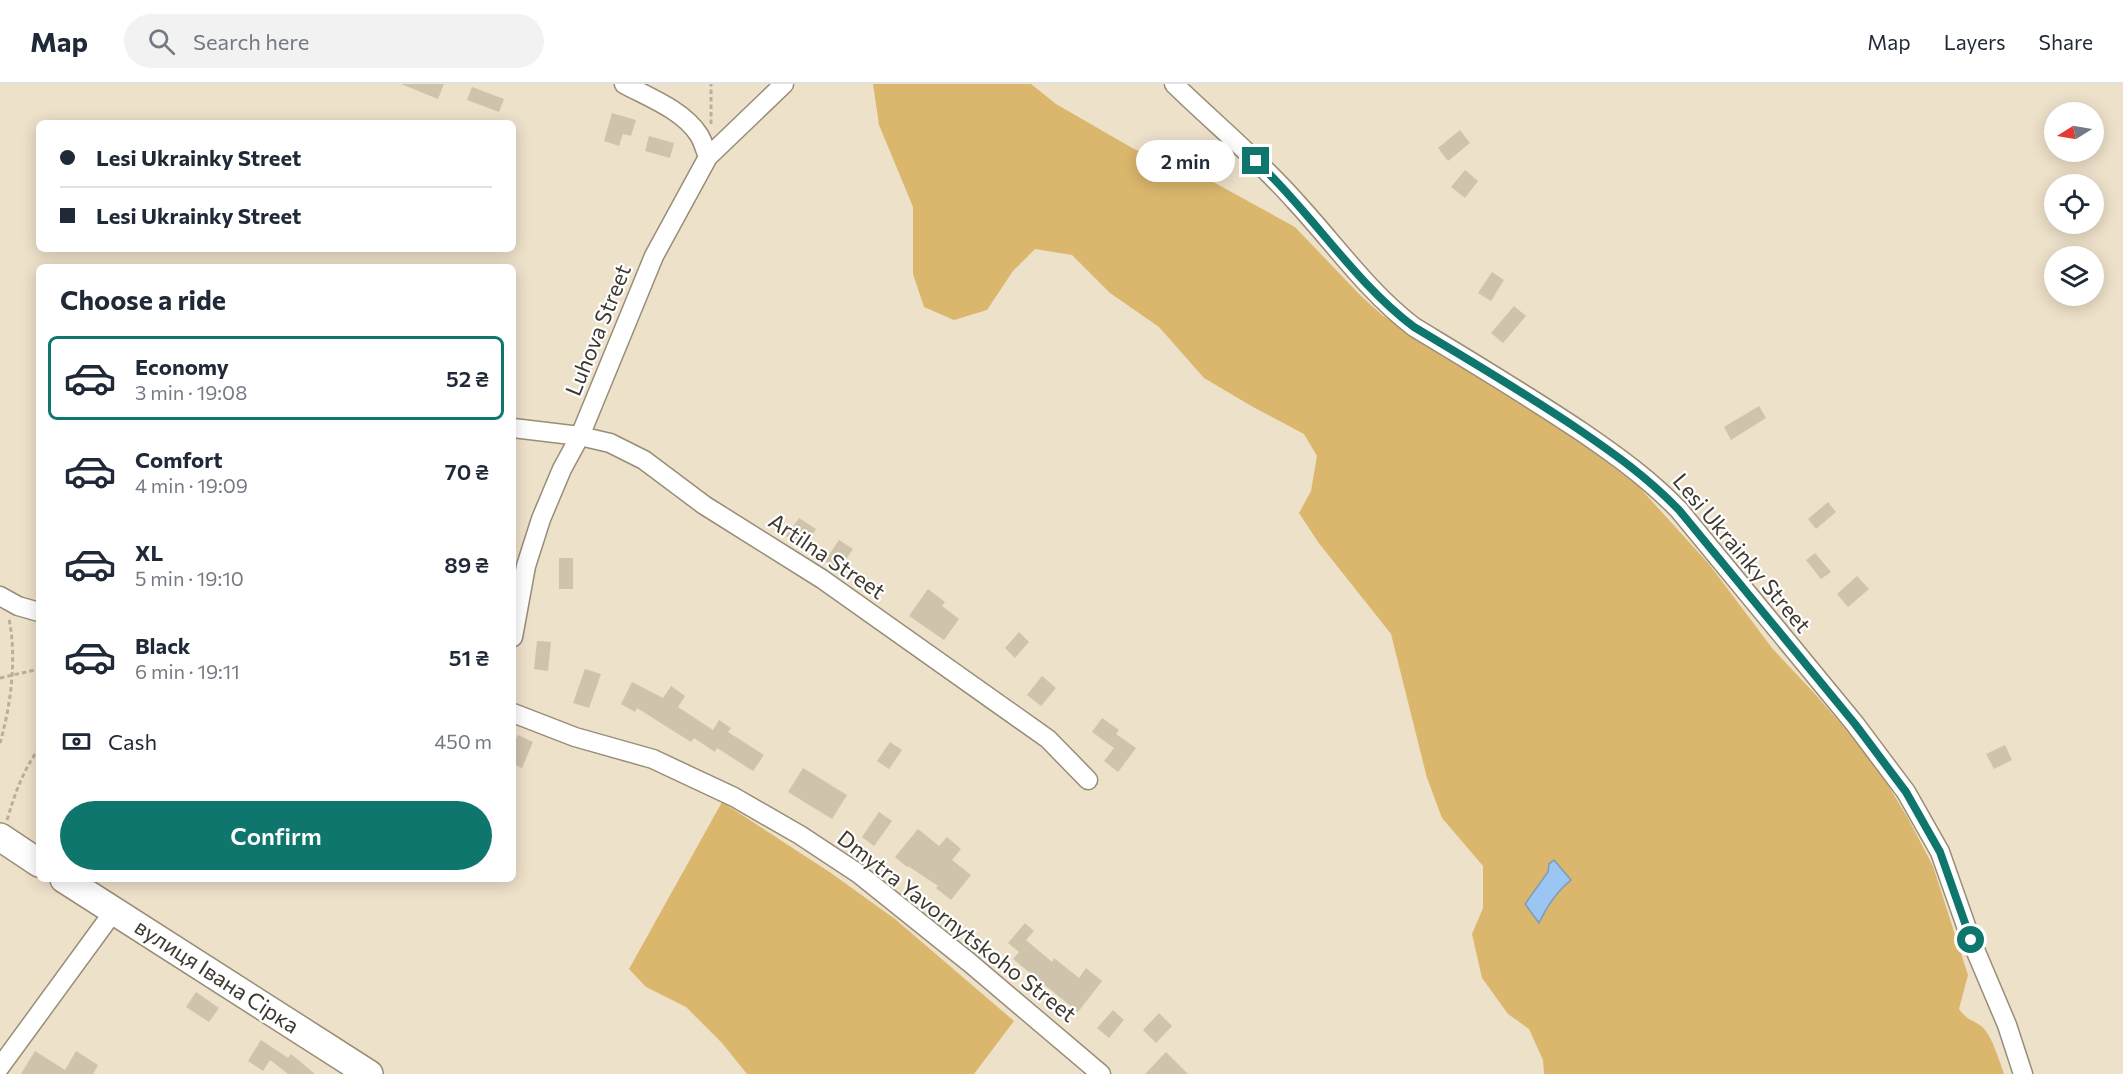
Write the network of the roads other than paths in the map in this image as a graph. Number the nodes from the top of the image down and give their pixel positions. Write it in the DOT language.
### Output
graph roads {
  1 [pos="624,84"];
  2 [pos="784,84"];
  3 [pos="1174,84"];
  4 [pos="708,157"];
  5 [pos="516,428"];
  6 [pos="580,436"];
  7 [pos="3,598"];
  8 [pos="36,611"];
  9 [pos="516,621"];
  10 [pos="516,714"];
  11 [pos="1089,780"];
  12 [pos="3,845"];
  13 [pos="36,862"];
  14 [pos="69,882"];
  15 [pos="114,911"];
  16 [pos="0,1067"];
  17 [pos="369,1074"];
  18 [pos="1101,1074"];
  19 [pos="2023,1074"];
  1 -- 4 [label="street"];
  2 -- 4 [label="street"];
  3 -- 19 [label="street, Lesi Ukrainky Street"];
  4 -- 6 [label="street, Luhova Street"];
  5 -- 6 [label="street, Artilna Street"];
  6 -- 9 [label="street, Luhova Street"];
  6 -- 11 [label="street, Artilna Street"];
  7 -- 8 [label="street"];
  10 -- 18 [label="street, Dmytra Yavornytskoho Street"];
  12 -- 13 [label="street"];
  14 -- 15 [label="street, вулиця Івана Сірка"];
  15 -- 16 [label="street"];
  15 -- 17 [label="street, вулиця Івана Сірка"];
}
